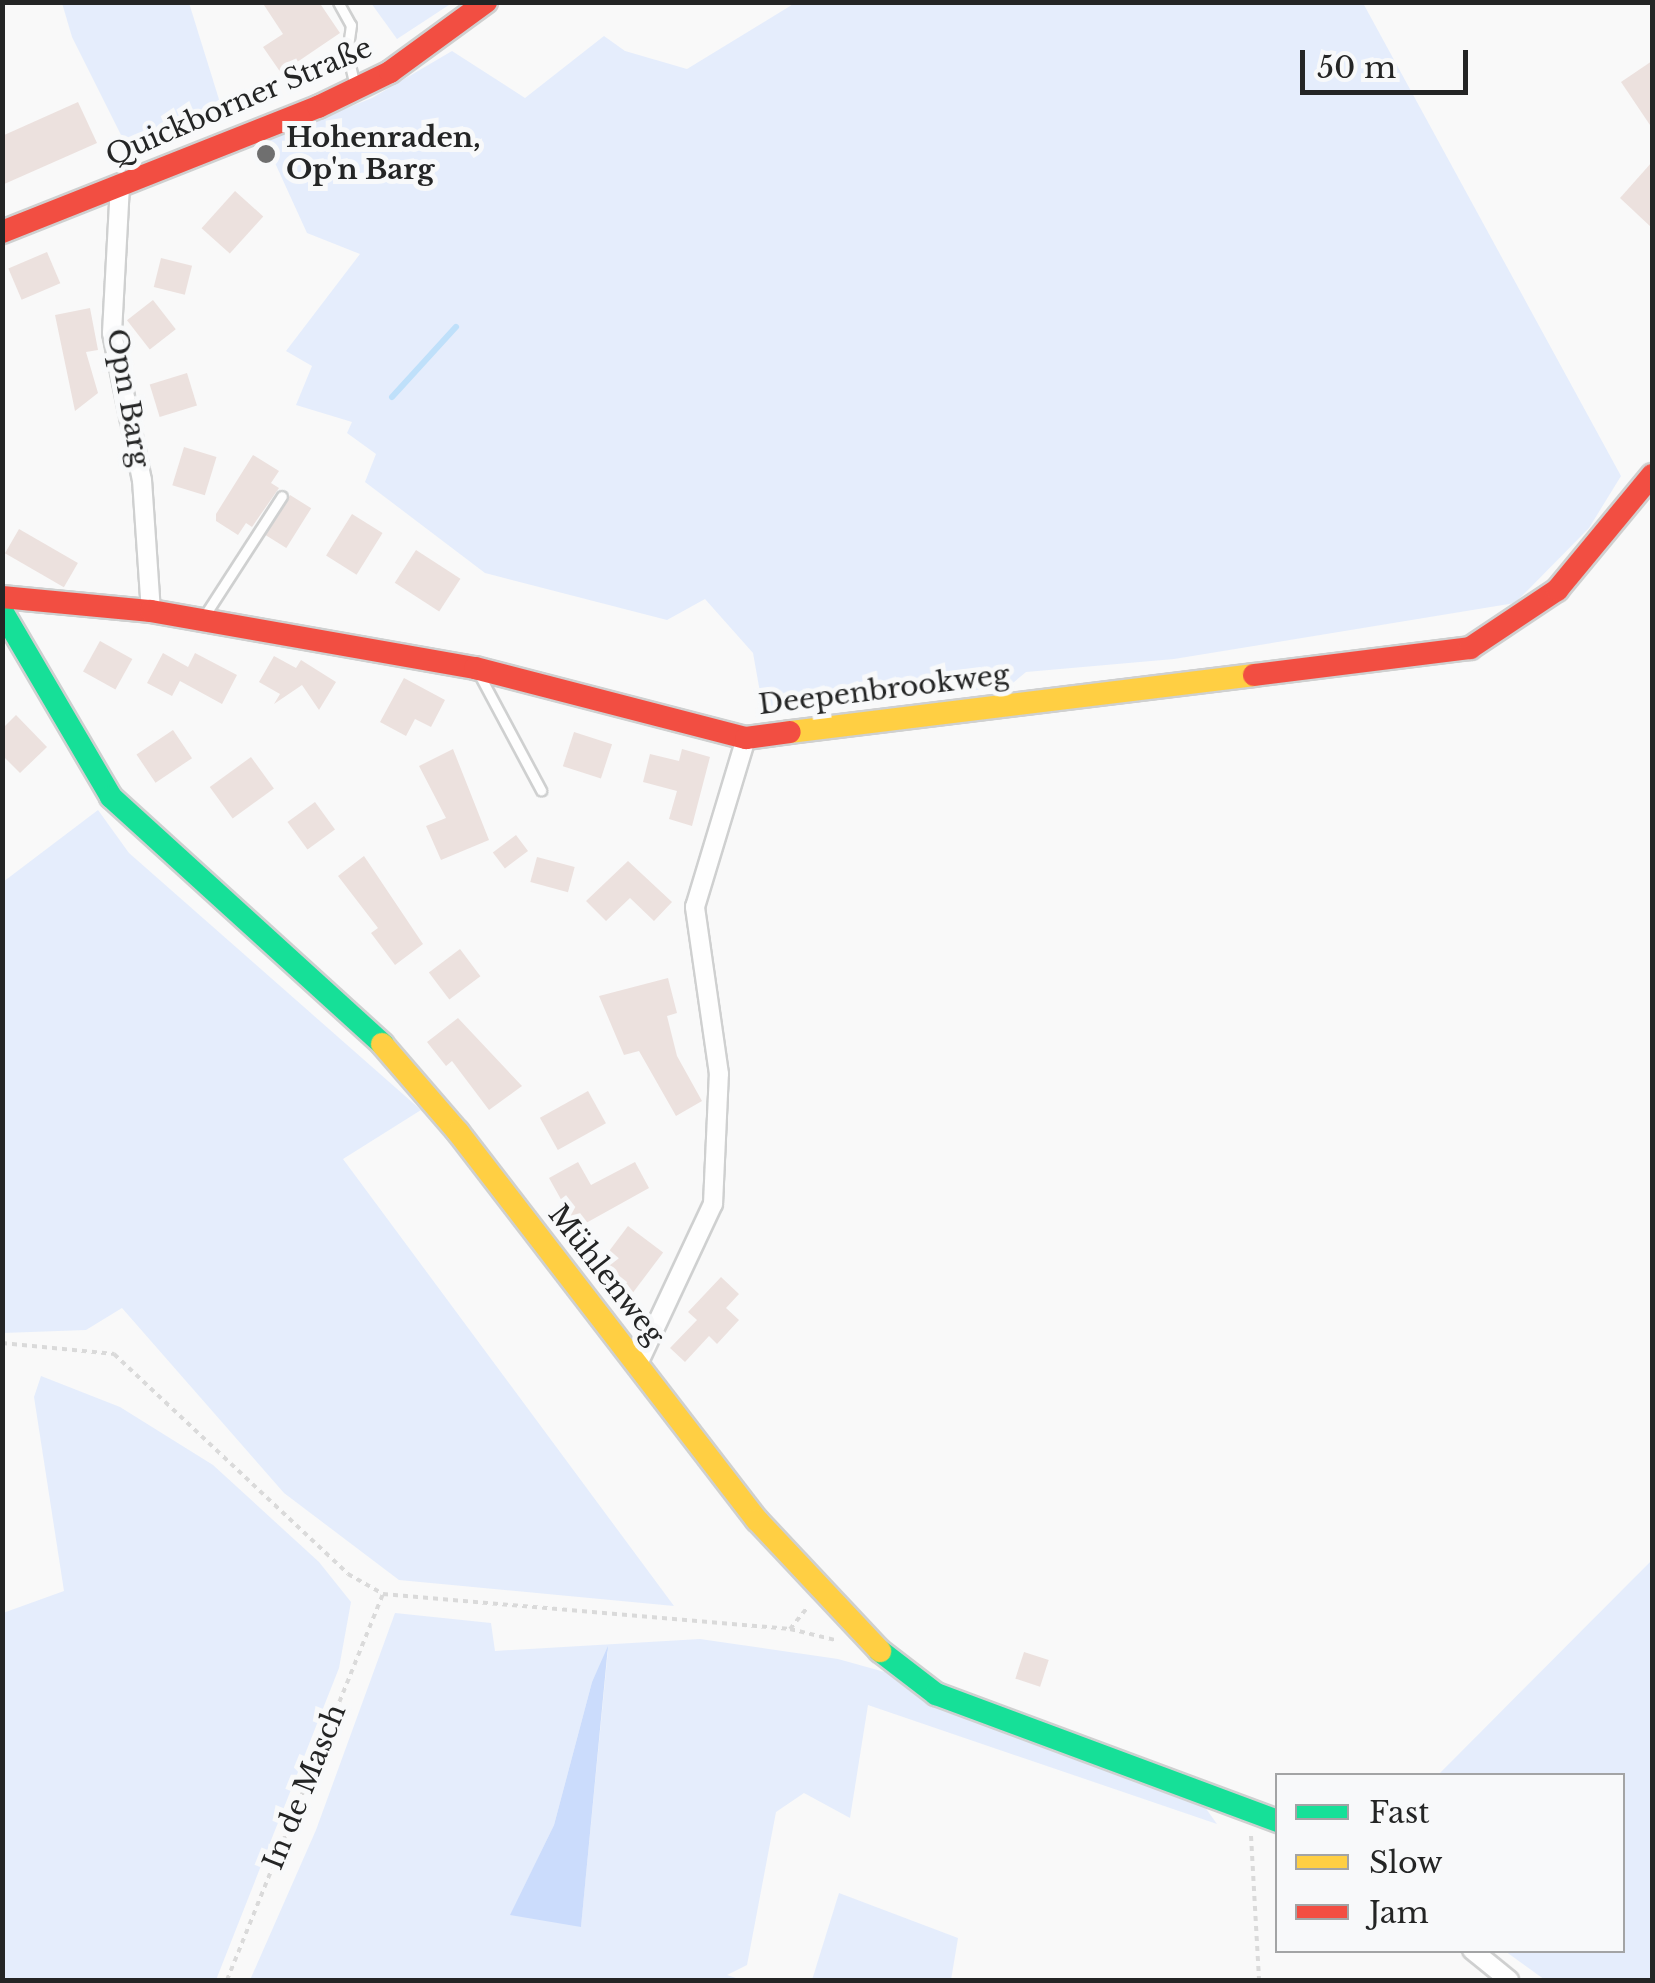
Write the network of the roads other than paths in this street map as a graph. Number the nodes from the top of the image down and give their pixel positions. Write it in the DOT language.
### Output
graph roads {
  1 [pos="338,2"];
  2 [pos="486,2"];
  3 [pos="356,89"];
  4 [pos="120,185"];
  5 [pos="2,232"];
  6 [pos="1652,474"];
  7 [pos="282,496"];
  8 [pos="2,598"];
  9 [pos="2,611"];
  10 [pos="151,612"];
  11 [pos="202,620"];
  12 [pos="475,668"];
  13 [pos="746,738"];
  14 [pos="541,790"];
  15 [pos="637,1366"];
  16 [pos="1275,1820"];
  17 [pos="1476,1953"];
  18 [pos="1509,1980"];
  1 -- 3 [label="lane"];
  2 -- 3 [label="street, Quickborner Straße"];
  3 -- 4 [label="street, Quickborner Straße"];
  4 -- 5 [label="street, Quickborner Straße"];
  4 -- 10 [label="street, Opn Barg"];
  6 -- 13 [label="street, Deepenbrookweg"];
  7 -- 11 [label="lane"];
  8 -- 10 [label="street, Deepenbrookweg"];
  9 -- 15 [label="street, Mühlenweg"];
  10 -- 11 [label="street, Deepenbrookweg"];
  11 -- 12 [label="street, Deepenbrookweg"];
  12 -- 13 [label="street, Deepenbrookweg"];
  12 -- 14 [label="lane"];
  13 -- 15 [label="street"];
  15 -- 16 [label="street, Mühlenweg"];
  17 -- 18 [label="street"];
}
